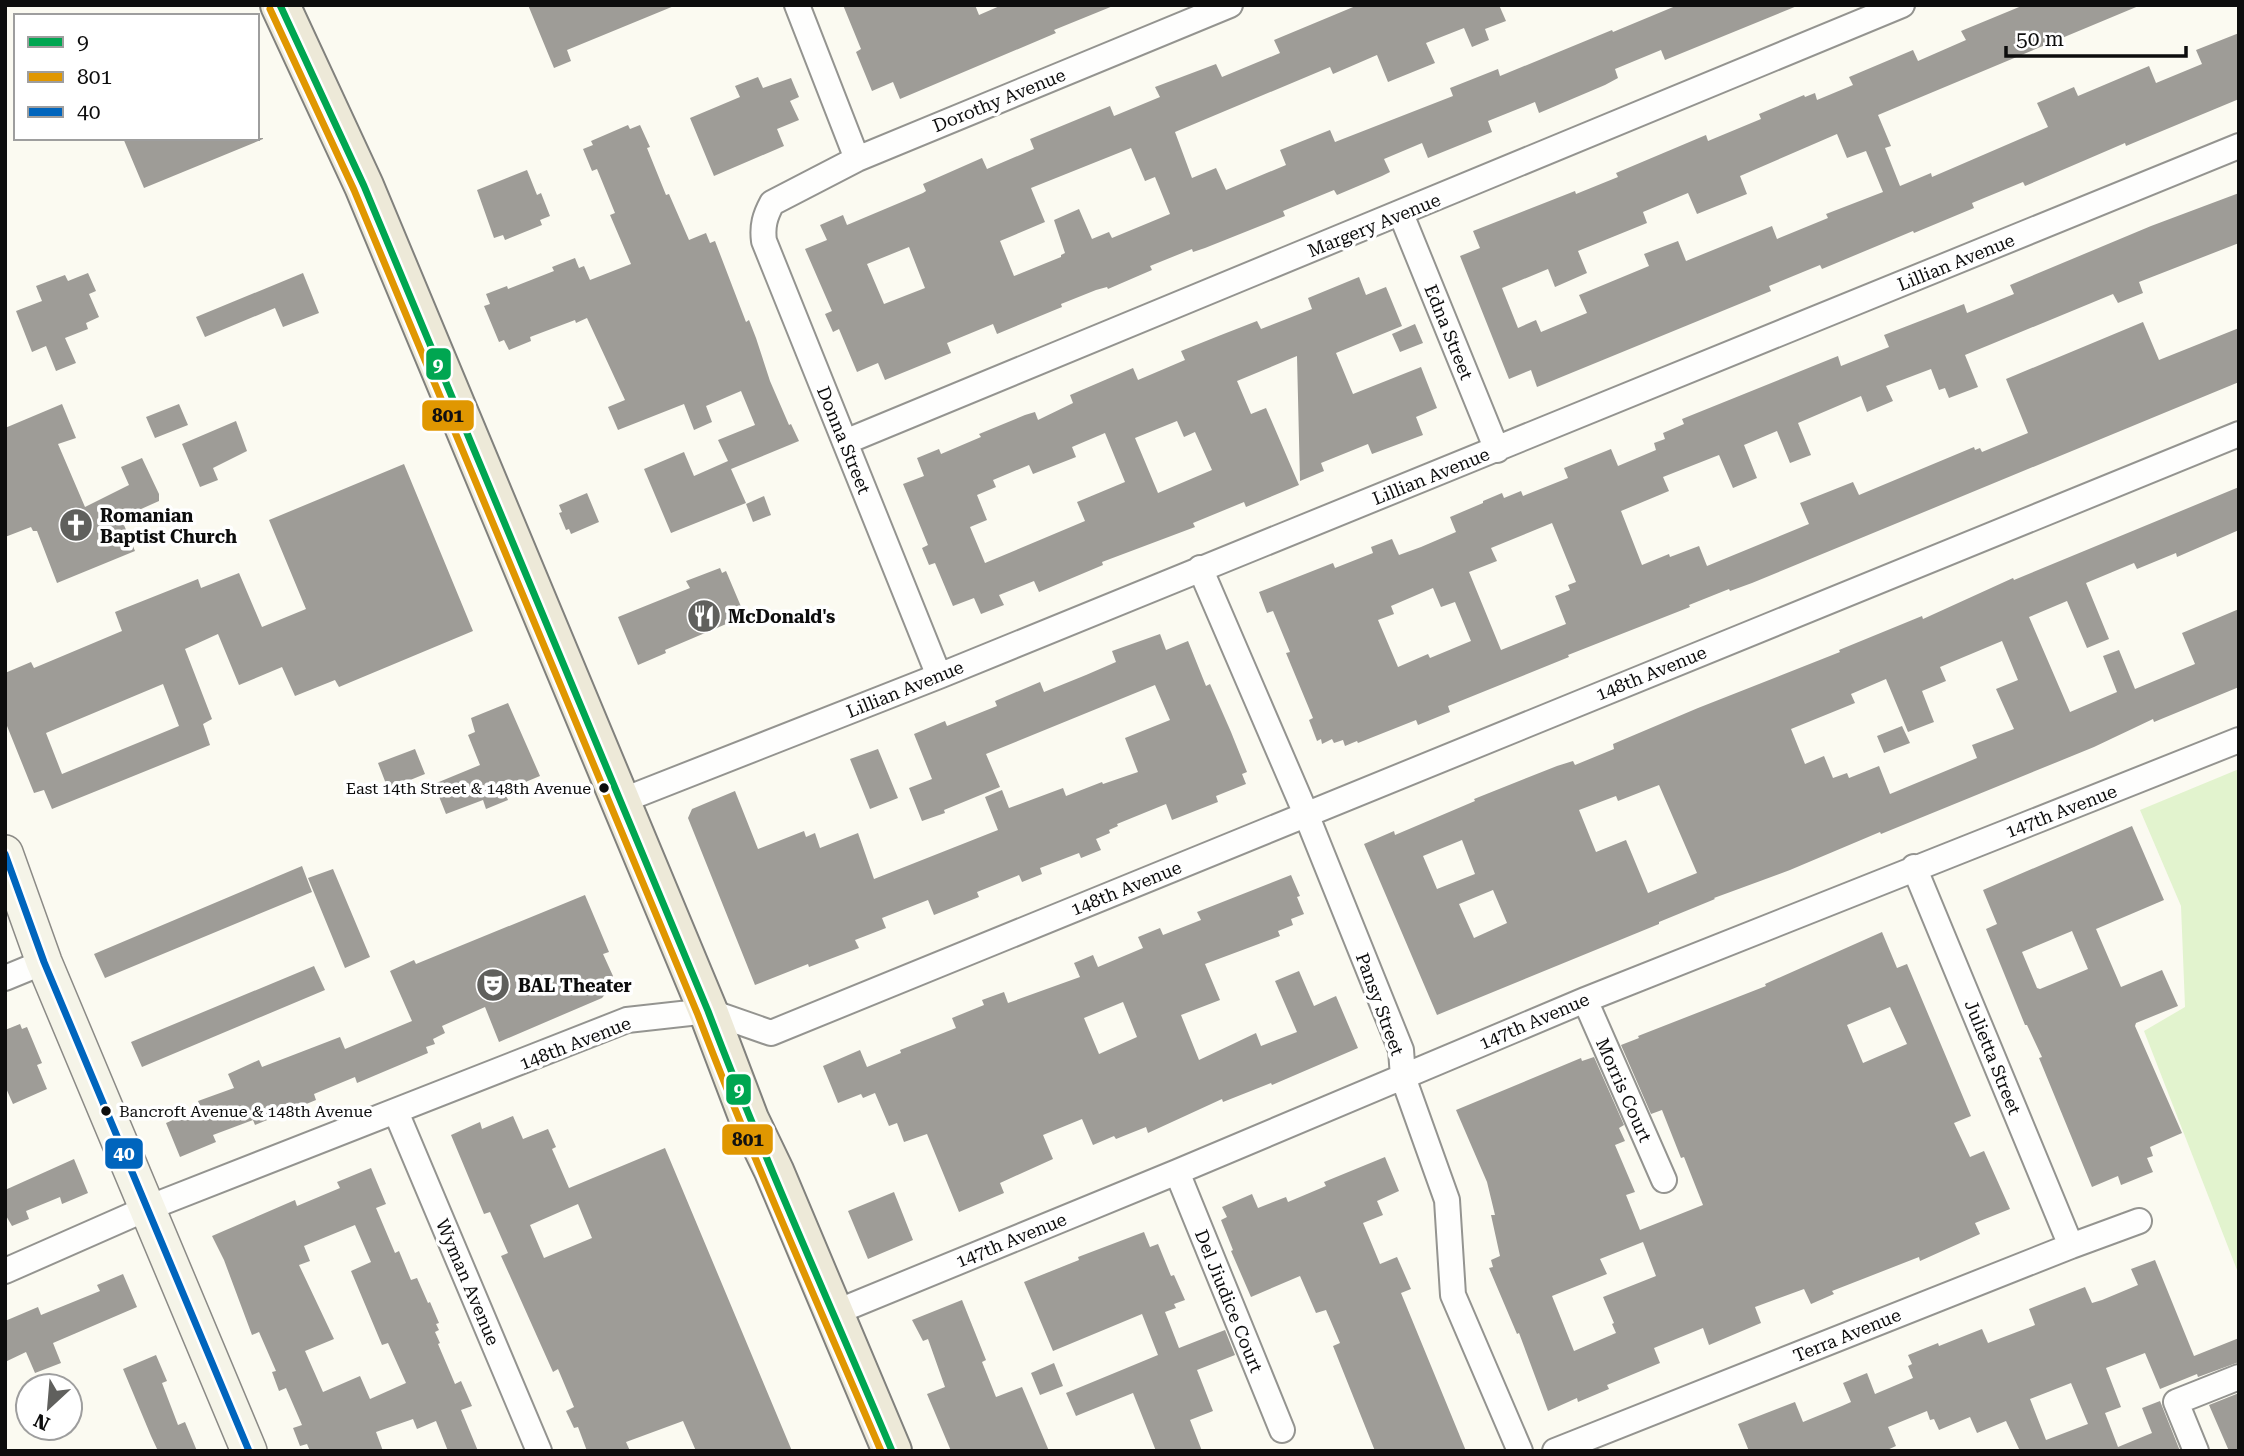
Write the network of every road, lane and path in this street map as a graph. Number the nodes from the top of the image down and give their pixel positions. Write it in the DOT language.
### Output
graph roads {
  1 [pos="280,5"];
  2 [pos="797,5"];
  3 [pos="1230,5"];
  4 [pos="1902,5"];
  5 [pos="2239,146"];
  6 [pos="857,159"];
  7 [pos="772,203"];
  8 [pos="1401,214"];
  9 [pos="2239,434"];
  10 [pos="845,442"];
  11 [pos="1497,450"];
  12 [pos="1200,568"];
  13 [pos="939,676"];
  14 [pos="2239,740"];
  15 [pos="621,801"];
  16 [pos="1306,814"];
  17 [pos="5,853"];
  18 [pos="1914,867"];
  19 [pos="44,962"];
  20 [pos="5,978"];
  21 [pos="1585,1000"];
  22 [pos="708,1011"];
  23 [pos="1403,1077"];
  24 [pos="396,1112"];
  25 [pos="1177,1172"];
  26 [pos="1664,1180"];
  27 [pos="148,1208"];
  28 [pos="2139,1221"];
  29 [pos="2071,1246"];
  30 [pos="5,1271"];
  31 [pos="834,1313"];
  32 [pos="2239,1377"];
  33 [pos="1282,1430"];
  34 [pos="249,1451"];
  35 [pos="539,1451"];
  36 [pos="892,1451"];
  37 [pos="1520,1451"];
  38 [pos="1555,1451"];
  39 [pos="2196,1451"];
  1 -- 15 [label="main road"];
  2 -- 6 [label="street"];
  3 -- 6 [label="street, Dorothy Avenue"];
  4 -- 8 [label="street, Margery Avenue"];
  5 -- 11 [label="street, Lillian Avenue"];
  6 -- 7 [label="street, Dorothy Avenue"];
  7 -- 10 [label="street, Donna Street"];
  8 -- 10 [label="street, Margery Avenue"];
  8 -- 11 [label="street, Edna Street"];
  9 -- 16 [label="street, 148th Avenue"];
  10 -- 13 [label="street, Donna Street"];
  11 -- 12 [label="street, Lillian Avenue"];
  12 -- 13 [label="street, Lillian Avenue"];
  12 -- 16 [label="street, Pansy Street"];
  13 -- 15 [label="street, Lillian Avenue"];
  14 -- 18 [label="street, 147th Avenue"];
  15 -- 22 [label="main road"];
  16 -- 22 [label="street, 148th Avenue"];
  16 -- 23 [label="street, Pansy Street"];
  17 -- 19 [label="main road"];
  18 -- 21 [label="street, 147th Avenue"];
  18 -- 29 [label="street, Julietta Street"];
  19 -- 20 [label="street"];
  19 -- 27 [label="main road"];
  21 -- 23 [label="street, 147th Avenue"];
  21 -- 26 [label="street, Morris Court"];
  22 -- 24 [label="street, 148th Avenue"];
  22 -- 31 [label="main road"];
  23 -- 25 [label="street, 147th Avenue"];
  23 -- 37 [label="street, Pansy Street"];
  24 -- 27 [label="street, 148th Avenue"];
  24 -- 35 [label="street, Wyman Avenue"];
  25 -- 31 [label="street, 147th Avenue"];
  25 -- 33 [label="street, Del Jiudice Court"];
  27 -- 30 [label="street, 148th Avenue"];
  27 -- 34 [label="main road"];
  28 -- 29 [label="street, Terra Avenue"];
  29 -- 38 [label="street, Terra Avenue"];
  31 -- 36 [label="main road"];
  32 -- 39 [label="street"];
}
